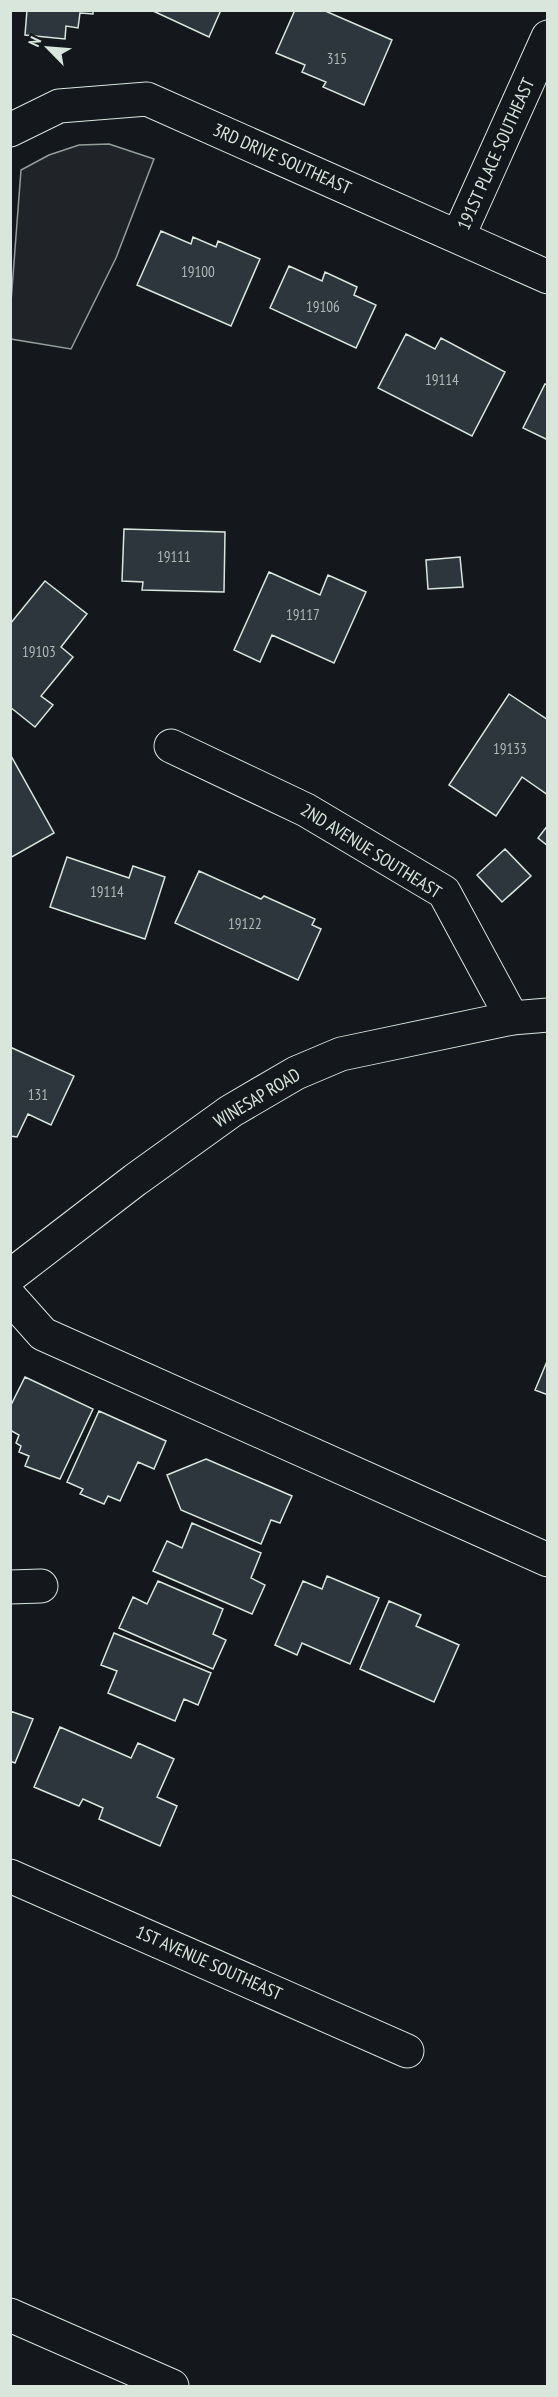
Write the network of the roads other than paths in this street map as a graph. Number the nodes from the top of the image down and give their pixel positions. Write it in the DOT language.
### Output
graph roads {
  1 [pos="548,37"];
  2 [pos="10,130"];
  3 [pos="458,237"];
  4 [pos="548,277"];
  5 [pos="171,746"];
  6 [pos="548,1015"];
  7 [pos="512,1018"];
  8 [pos="10,1276"];
  9 [pos="10,1297"];
  10 [pos="548,1560"];
  11 [pos="10,1876"];
  12 [pos="406,2051"];
  13 [pos="10,2314"];
  14 [pos="172,2386"];
  1 -- 3 [label="street, 191ST PLACE SOUTHEAST"];
  2 -- 3 [label="street, 3RD DRIVE SOUTHEAST"];
  3 -- 4 [label="street, 3RD DRIVE SOUTHEAST"];
  5 -- 7 [label="street, 2ND AVENUE SOUTHEAST"];
  6 -- 7 [label="street, WINESAP ROAD"];
  7 -- 8 [label="street, WINESAP ROAD"];
  9 -- 10 [label="street"];
  11 -- 12 [label="street, 1ST AVENUE SOUTHEAST"];
  13 -- 14 [label="street"];
}
